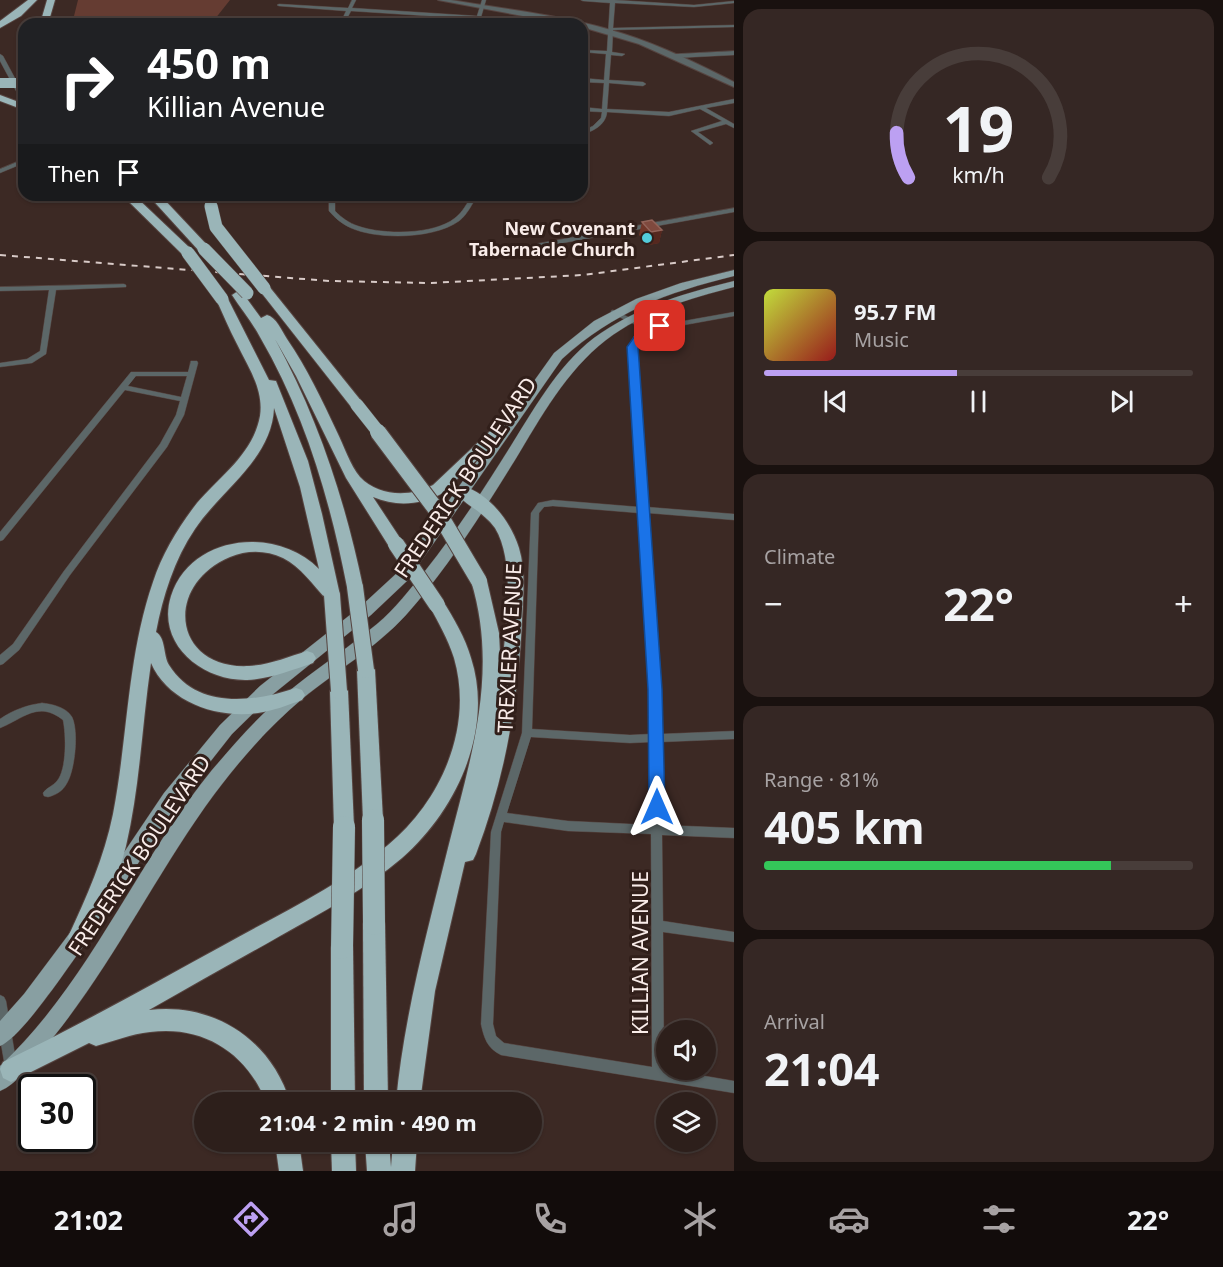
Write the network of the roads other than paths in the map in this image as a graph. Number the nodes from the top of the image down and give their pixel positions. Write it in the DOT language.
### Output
graph roads {
  1 [pos="33,0"];
  2 [pos="51,0"];
  3 [pos="354,0"];
  4 [pos="441,0"];
  5 [pos="583,0"];
  6 [pos="613,1"];
  7 [pos="734,2"];
  8 [pos="483,4"];
  9 [pos="279,5"];
  10 [pos="349,10"];
  11 [pos="46,18"];
  12 [pos="345,18"];
  13 [pos="443,18"];
  14 [pos="549,18"];
  15 [pos="0,24"];
  16 [pos="588,26"];
  17 [pos="734,27"];
  18 [pos="611,30"];
  19 [pos="588,51"];
  20 [pos="610,53"];
  21 [pos="734,53"];
  22 [pos="622,54"];
  23 [pos="0,56"];
  24 [pos="676,56"];
  25 [pos="588,80"];
  26 [pos="0,82"];
  27 [pos="18,82"];
  28 [pos="608,82"];
  29 [pos="643,84"];
  30 [pos="733,84"];
  31 [pos="18,89"];
  32 [pos="0,98"];
  33 [pos="734,101"];
  34 [pos="18,105"];
  35 [pos="701,108"];
  36 [pos="588,110"];
  37 [pos="605,111"];
  38 [pos="726,122"];
  39 [pos="734,126"];
  40 [pos="588,130"];
  41 [pos="710,143"];
  42 [pos="18,164"];
  43 [pos="0,171"];
  44 [pos="134,201"];
  45 [pos="140,201"];
  46 [pos="159,201"];
  47 [pos="211,201"];
  48 [pos="332,201"];
  49 [pos="471,201"];
  50 [pos="734,210"];
  51 [pos="530,247"];
  52 [pos="188,253"];
  53 [pos="734,273"];
  54 [pos="734,284"];
  55 [pos="124,286"];
  56 [pos="53,288"];
  57 [pos="0,289"];
  58 [pos="242,294"];
  59 [pos="222,299"];
  60 [pos="613,312"];
  61 [pos="734,314"];
  62 [pos="628,321"];
  63 [pos="646,331"];
  64 [pos="194,363"];
  65 [pos="0,365"];
  66 [pos="191,374"];
  67 [pos="122,387"];
  68 [pos="185,400"];
  69 [pos="512,419"];
  70 [pos="354,479"];
  71 [pos="462,491"];
  72 [pos="482,502"];
  73 [pos="644,510"];
  74 [pos="734,517"];
  75 [pos="0,538"];
  76 [pos="332,595"];
  77 [pos="152,610"];
  78 [pos="307,658"];
  79 [pos="0,661"];
  80 [pos="296,694"];
  81 [pos="248,707"];
  82 [pos="0,724"];
  83 [pos="527,733"];
  84 [pos="734,735"];
  85 [pos="657,739"];
  86 [pos="48,793"];
  87 [pos="501,817"];
  88 [pos="658,830"];
  89 [pos="734,833"];
  90 [pos="445,901"];
  91 [pos="658,926"];
  92 [pos="79,937"];
  93 [pos="734,937"];
  94 [pos="0,1001"];
  95 [pos="658,1020"];
  96 [pos="2,1034"];
  97 [pos="67,1044"];
  98 [pos="6,1075"];
  99 [pos="656,1075"];
  100 [pos="690,1080"];
  101 [pos="734,1087"];
  102 [pos="274,1092"];
  103 [pos="343,1092"];
  104 [pos="376,1092"];
  105 [pos="409,1092"];
  106 [pos="288,1152"];
  107 [pos="343,1152"];
  108 [pos="378,1152"];
  109 [pos="404,1152"];
  110 [pos="291,1171"];
  111 [pos="344,1171"];
  112 [pos="379,1171"];
  113 [pos="403,1171"];
  1 -- 15 [label="highway"];
  2 -- 11 [label="highway"];
  3 -- 10 [label="street"];
  4 -- 8 [label="street"];
  5 -- 6 [label="street"];
  6 -- 7 [label="street"];
  6 -- 18 [label="street"];
  8 -- 14 [label="street"];
  9 -- 10 [label="street"];
  10 -- 12 [label="street"];
  10 -- 13 [label="street"];
  16 -- 18 [label="street"];
  17 -- 18 [label="street"];
  18 -- 20 [label="street"];
  18 -- 24 [label="street"];
  19 -- 20 [label="street"];
  20 -- 22 [label="street"];
  20 -- 28 [label="street"];
  21 -- 24 [label="street"];
  23 -- 31 [label="street"];
  24 -- 30 [label="street"];
  25 -- 28 [label="street"];
  26 -- 27 [label="highway, bridge"];
  28 -- 29 [label="street"];
  28 -- 37 [label="street"];
  32 -- 34 [label="highway"];
  33 -- 35 [label="street"];
  35 -- 37 [label="street"];
  35 -- 38 [label="street"];
  36 -- 37 [label="street"];
  37 -- 40 [label="street"];
  38 -- 39 [label="street"];
  38 -- 41 [label="street"];
  42 -- 43 [label="street"];
  44 -- 52 [label="highway"];
  45 -- 52 [label="highway"];
  46 -- 58 [label="highway, bridge"];
  47 -- 90 [label="highway, bridge"];
  48 -- 49 [label="street"];
  50 -- 51 [label="street"];
  52 -- 59 [label="highway, bridge"];
  53 -- 60 [label="main road, FREDERICK BOULEVARD"];
  54 -- 62 [label="main road, FREDERICK BOULEVARD"];
  55 -- 56 [label="street"];
  56 -- 57 [label="street"];
  56 -- 65 [label="street"];
  58 -- 70 [label="highway"];
  58 -- 104 [label="highway, bridge"];
  59 -- 76 [label="highway"];
  59 -- 77 [label="highway"];
  60 -- 62 [label="street"];
  60 -- 69 [label="main road, FREDERICK BOULEVARD"];
  61 -- 63 [label="street"];
  62 -- 63 [label="street"];
  62 -- 72 [label="main road, FREDERICK BOULEVARD"];
  63 -- 73 [label="street, KILLIAN AVENUE"];
  64 -- 66 [label="street"];
  66 -- 67 [label="street"];
  66 -- 68 [label="street"];
  67 -- 68 [label="street"];
  67 -- 75 [label="street"];
  68 -- 79 [label="street"];
  69 -- 70 [label="highway"];
  69 -- 71 [label="main road, FREDERICK BOULEVARD"];
  70 -- 97 [label="highway, bridge"];
  71 -- 72 [label="highway"];
  71 -- 78 [label="main road, FREDERICK BOULEVARD"];
  72 -- 80 [label="main road, FREDERICK BOULEVARD"];
  72 -- 90 [label="highway"];
  73 -- 74 [label="street"];
  73 -- 83 [label="street, TREXLER AVENUE"];
  73 -- 85 [label="street, KILLIAN AVENUE"];
  76 -- 78 [label="highway"];
  76 -- 103 [label="highway, bridge"];
  77 -- 81 [label="highway"];
  77 -- 92 [label="highway"];
  78 -- 81 [label="main road, FREDERICK BOULEVARD"];
  80 -- 81 [label="highway"];
  80 -- 98 [label="main road, FREDERICK BOULEVARD"];
  81 -- 92 [label="main road, FREDERICK BOULEVARD"];
  82 -- 86 [label="street"];
  83 -- 85 [label="street"];
  83 -- 87 [label="street, TREXLER AVENUE"];
  84 -- 85 [label="street"];
  85 -- 88 [label="street, KILLIAN AVENUE"];
  87 -- 88 [label="street"];
  87 -- 99 [label="street, TREXLER AVENUE"];
  88 -- 89 [label="street"];
  88 -- 91 [label="street, KILLIAN AVENUE"];
  90 -- 105 [label="highway"];
  91 -- 93 [label="street"];
  91 -- 95 [label="street, KILLIAN AVENUE"];
  92 -- 96 [label="main road, FREDERICK BOULEVARD"];
  94 -- 96 [label="street"];
  96 -- 98 [label="street"];
  97 -- 98 [label="highway"];
  97 -- 102 [label="highway"];
  100 -- 101 [label="street"];
  106 -- 110 [label="highway"];
  107 -- 111 [label="highway"];
  108 -- 112 [label="highway"];
  109 -- 113 [label="highway"];
}
